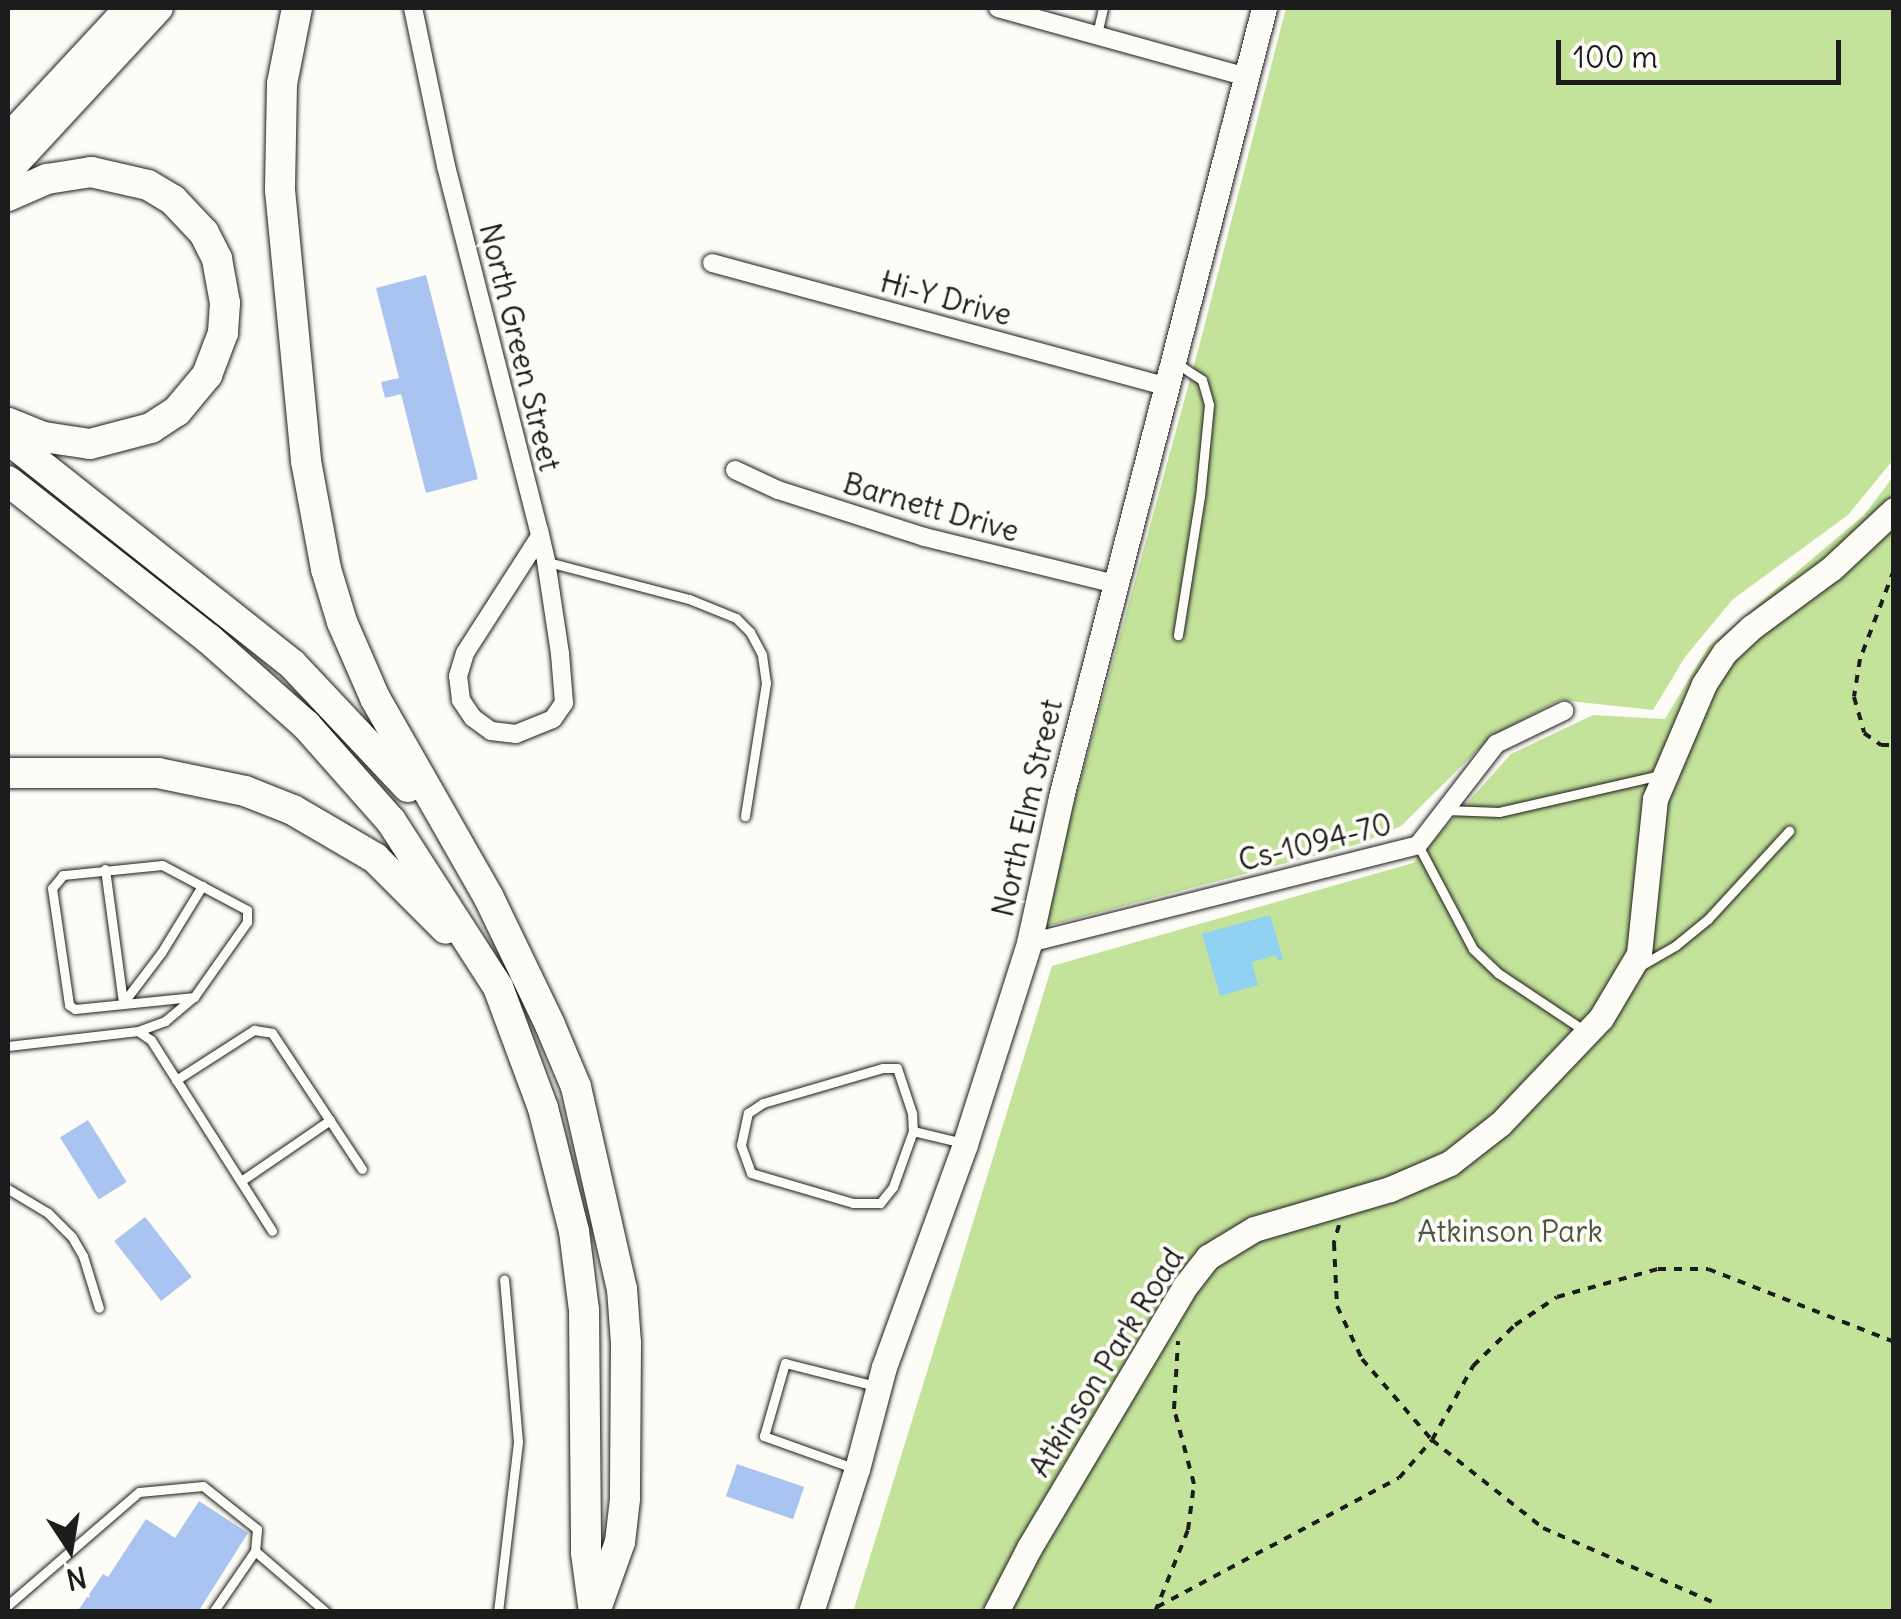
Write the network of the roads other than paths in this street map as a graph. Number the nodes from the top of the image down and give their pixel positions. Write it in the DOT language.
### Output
graph roads {
  1 [pos="129,8"];
  2 [pos="158,8"];
  3 [pos="297,8"];
  4 [pos="413,8"];
  5 [pos="998,8"];
  6 [pos="1103,8"];
  7 [pos="1264,8"];
  8 [pos="1097,34"];
  9 [pos="1246,77"];
  10 [pos="8,138"];
  11 [pos="8,172"];
  12 [pos="8,196"];
  13 [pos="712,263"];
  14 [pos="1170,374"];
  15 [pos="8,423"];
  16 [pos="8,438"];
  17 [pos="735,470"];
  18 [pos="8,481"];
  19 [pos="1894,510"];
  20 [pos="540,536"];
  21 [pos="546,561"];
  22 [pos="1116,584"];
  23 [pos="1178,635"];
  24 [pos="1564,711"];
  25 [pos="8,774"];
  26 [pos="1664,774"];
  27 [pos="1444,810"];
  28 [pos="745,816"];
  29 [pos="447,830"];
  30 [pos="1789,831"];
  31 [pos="1418,845"];
  32 [pos="105,869"];
  33 [pos="202,886"];
  34 [pos="1029,943"];
  35 [pos="1632,971"];
  36 [pos="498,987"];
  37 [pos="194,996"];
  38 [pos="123,1003"];
  39 [pos="138,1031"];
  40 [pos="1588,1032"];
  41 [pos="8,1035"];
  42 [pos="8,1046"];
  43 [pos="176,1080"];
  44 [pos="330,1120"];
  45 [pos="912,1132"];
  46 [pos="965,1144"];
  47 [pos="362,1168"];
  48 [pos="241,1182"];
  49 [pos="8,1189"];
  50 [pos="272,1231"];
  51 [pos="504,1280"];
  52 [pos="99,1308"];
  53 [pos="878,1386"];
  54 [pos="857,1469"];
  55 [pos="255,1551"];
  56 [pos="8,1604"];
  57 [pos="213,1612"];
  58 [pos="326,1612"];
  59 [pos="498,1612"];
  60 [pos="595,1612"];
  61 [pos="811,1612"];
  62 [pos="996,1612"];
  1 -- 10 [label="main road"];
  2 -- 11 [label="main road"];
  3 -- 29 [label="highway"];
  4 -- 20 [label="street, North Green Street"];
  5 -- 8 [label="street"];
  6 -- 8 [label="lane"];
  7 -- 9 [label="street, North Elm Street"];
  8 -- 9 [label="street"];
  9 -- 14 [label="street, North Elm Street"];
  12 -- 15 [label="highway"];
  13 -- 14 [label="street, Hi-Y Drive"];
  14 -- 22 [label="street, North Elm Street"];
  14 -- 23 [label="lane"];
  16 -- 29 [label="highway"];
  17 -- 22 [label="street, Barnett Drive"];
  18 -- 36 [label="highway"];
  19 -- 26 [label="street, Atkinson Park Road"];
  20 -- 21 [label="street, North Green Street"];
  20 -- 21 [label="street, North Green Street"];
  21 -- 28 [label="lane"];
  22 -- 34 [label="street, North Elm Street"];
  24 -- 27 [label="street, Cs-1094-70"];
  25 -- 36 [label="highway"];
  26 -- 27 [label="lane"];
  26 -- 35 [label="street, Atkinson Park Road"];
  27 -- 31 [label="street, Cs-1094-70"];
  29 -- 60 [label="highway"];
  30 -- 35 [label="lane"];
  31 -- 34 [label="street, Cs-1094-70"];
  31 -- 40 [label="lane"];
  32 -- 33 [label="lane"];
  32 -- 38 [label="lane"];
  32 -- 38 [label="lane"];
  33 -- 37 [label="lane"];
  33 -- 38 [label="lane"];
  34 -- 46 [label="street, North Elm Street"];
  35 -- 40 [label="street, Atkinson Park Road"];
  36 -- 60 [label="highway"];
  37 -- 38 [label="lane"];
  37 -- 39 [label="lane"];
  39 -- 42 [label="lane"];
  39 -- 43 [label="lane"];
  40 -- 62 [label="street, Atkinson Park Road"];
  41 -- 42 [label="lane"];
  43 -- 44 [label="lane"];
  43 -- 48 [label="lane"];
  44 -- 47 [label="lane"];
  44 -- 48 [label="lane"];
  45 -- 45 [label="lane"];
  45 -- 46 [label="lane"];
  46 -- 53 [label="street, North Elm Street"];
  48 -- 50 [label="lane"];
  49 -- 52 [label="lane"];
  51 -- 59 [label="lane"];
  53 -- 54 [label="street, North Elm Street"];
  53 -- 54 [label="lane"];
  54 -- 61 [label="street, North Elm Street"];
  55 -- 56 [label="lane"];
  55 -- 57 [label="lane"];
  55 -- 58 [label="lane"];
}
